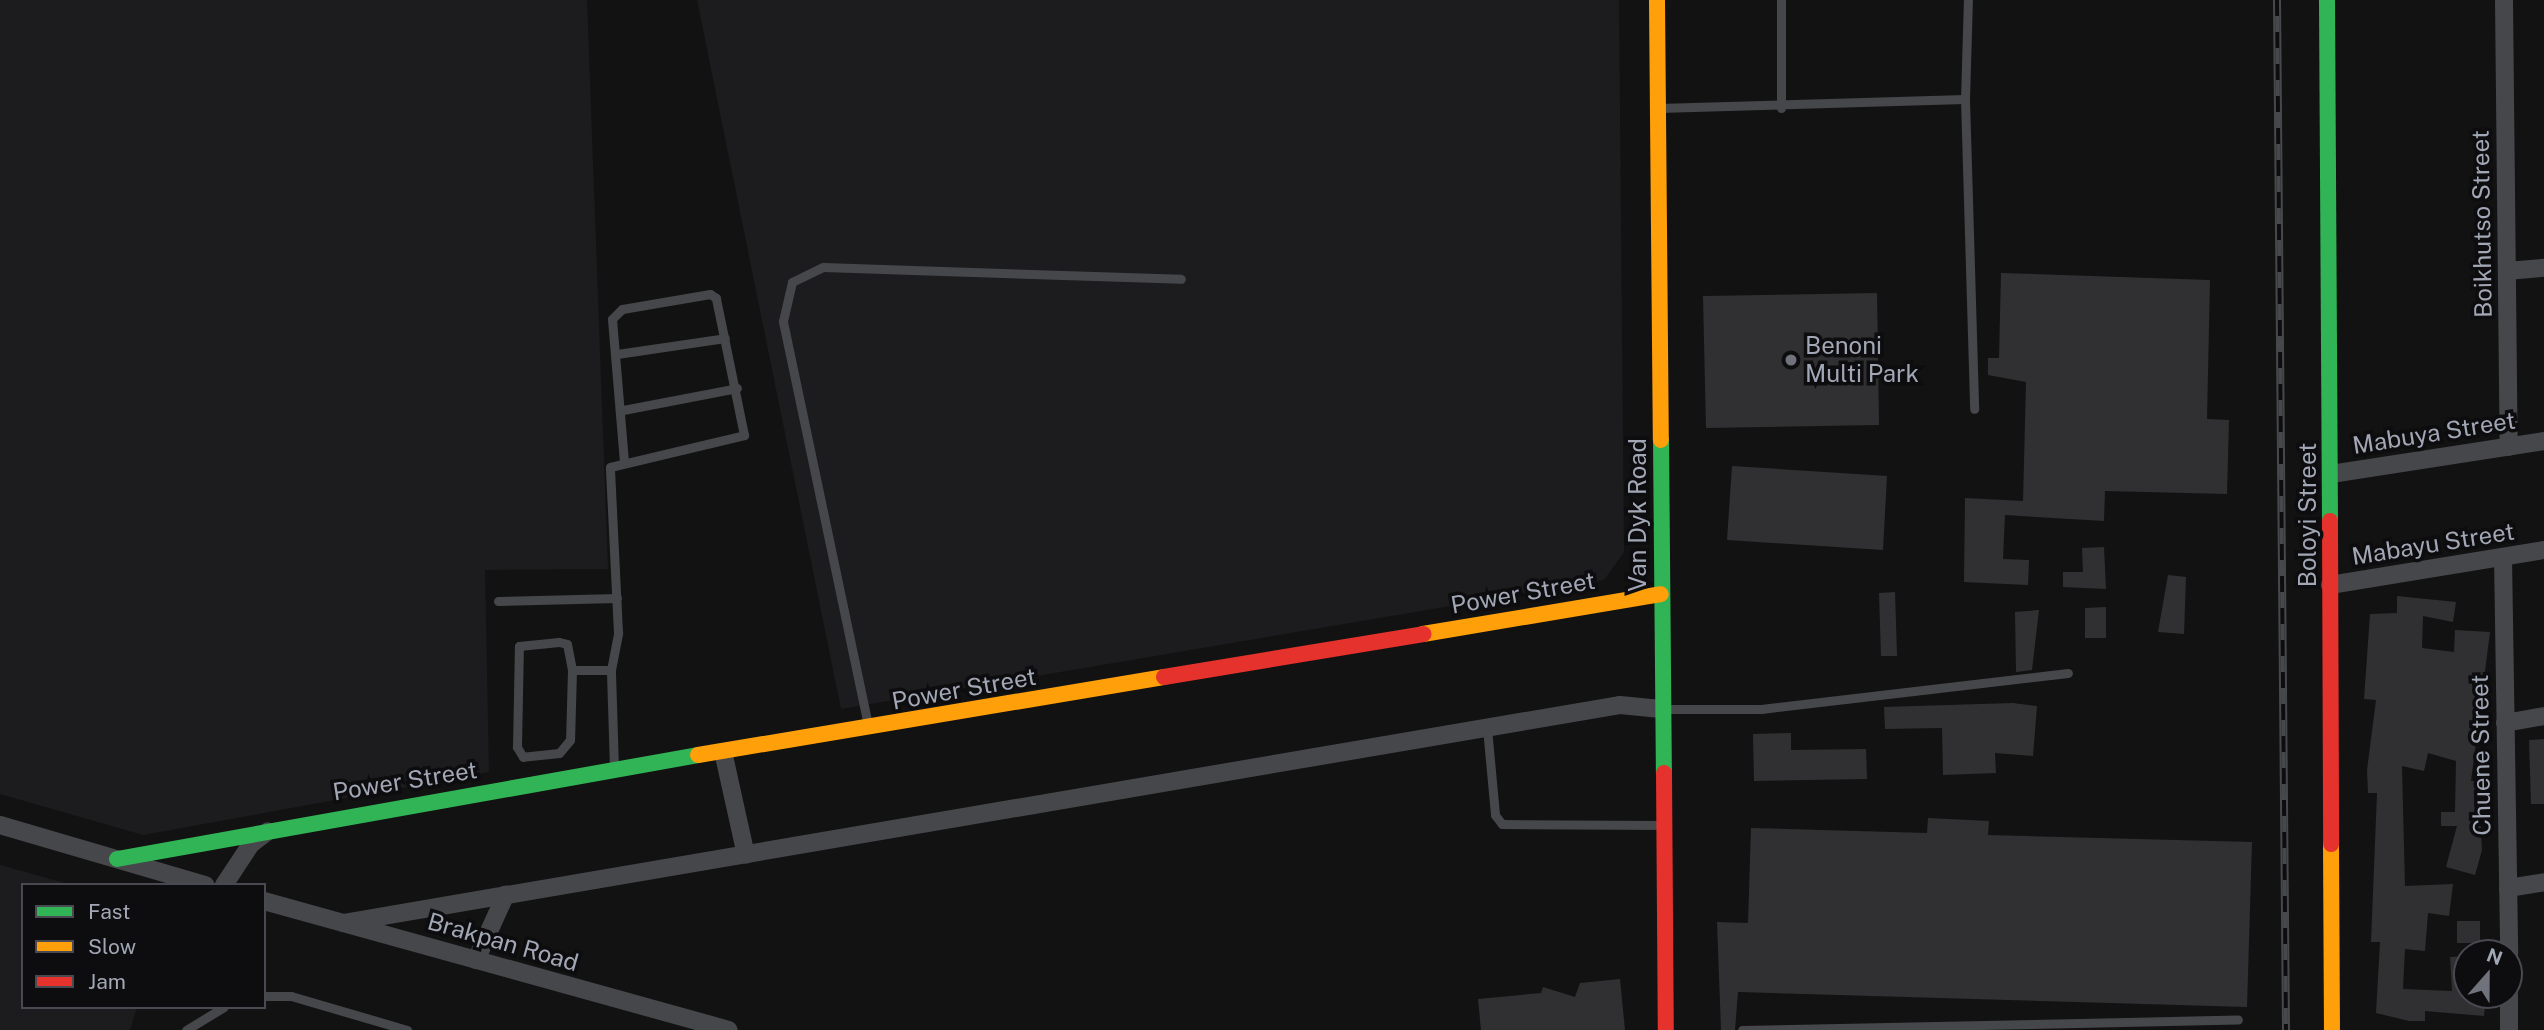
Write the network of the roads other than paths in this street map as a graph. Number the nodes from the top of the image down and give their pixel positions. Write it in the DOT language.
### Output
graph roads {
  1 [pos="1657,0"];
  2 [pos="1781,0"];
  3 [pos="1968,0"];
  4 [pos="2327,0"];
  5 [pos="2504,0"];
  6 [pos="1965,99"];
  7 [pos="1781,107"];
  8 [pos="1658,108"];
  9 [pos="2544,268"];
  10 [pos="2507,271"];
  11 [pos="1181,279"];
  12 [pos="725,338"];
  13 [pos="617,354"];
  14 [pos="737,388"];
  15 [pos="1974,409"];
  16 [pos="623,410"];
  17 [pos="2544,441"];
  18 [pos="2509,447"];
  19 [pos="624,461"];
  20 [pos="2331,474"];
  21 [pos="2544,551"];
  22 [pos="2503,556"];
  23 [pos="2330,585"];
  24 [pos="1661,594"];
  25 [pos="617,598"];
  26 [pos="498,601"];
  27 [pos="572,670"];
  28 [pos="611,670"];
  29 [pos="2068,673"];
  30 [pos="1661,709"];
  31 [pos="2544,716"];
  32 [pos="2505,723"];
  33 [pos="1487,728"];
  34 [pos="869,731"];
  35 [pos="724,756"];
  36 [pos="615,773"];
  37 [pos="0,825"];
  38 [pos="1663,825"];
  39 [pos="274,826"];
  40 [pos="746,855"];
  41 [pos="117,859"];
  42 [pos="2544,882"];
  43 [pos="198,883"];
  44 [pos="224,883"];
  45 [pos="2508,888"];
  46 [pos="506,894"];
  47 [pos="266,902"];
  48 [pos="343,923"];
  49 [pos="2509,939"];
  50 [pos="476,960"];
  51 [pos="266,996"];
  52 [pos="221,1009"];
  53 [pos="2509,1009"];
  54 [pos="2238,1020"];
  55 [pos="186,1030"];
  56 [pos="407,1030"];
  57 [pos="729,1030"];
  58 [pos="1666,1030"];
  59 [pos="1742,1030"];
  60 [pos="2332,1030"];
  61 [pos="2509,1030"];
  1 -- 8 [label="street, Van Dyk Road"];
  2 -- 7 [label="lane"];
  3 -- 6 [label="lane"];
  4 -- 20 [label="street, Boloyi Street"];
  5 -- 10 [label="street, Boikhutso Street"];
  6 -- 7 [label="lane"];
  6 -- 15 [label="lane"];
  7 -- 8 [label="lane"];
  8 -- 24 [label="street, Van Dyk Road"];
  9 -- 10 [label="street"];
  10 -- 18 [label="street, Boikhutso Street"];
  11 -- 34 [label="lane"];
  12 -- 13 [label="lane"];
  12 -- 13 [label="lane"];
  12 -- 14 [label="lane"];
  13 -- 16 [label="lane"];
  14 -- 16 [label="lane"];
  14 -- 19 [label="lane"];
  16 -- 19 [label="lane"];
  17 -- 18 [label="street, Mabuya Street"];
  18 -- 20 [label="street, Mabuya Street"];
  19 -- 25 [label="lane"];
  20 -- 23 [label="street, Boloyi Street"];
  21 -- 22 [label="street, Mabayu Street"];
  22 -- 23 [label="street, Mabayu Street"];
  22 -- 32 [label="street, Chuene Street"];
  23 -- 60 [label="street, Boloyi Street"];
  24 -- 30 [label="street, Van Dyk Road"];
  24 -- 34 [label="street, Power Street"];
  25 -- 26 [label="lane"];
  25 -- 28 [label="lane"];
  27 -- 27 [label="lane"];
  27 -- 28 [label="lane"];
  28 -- 36 [label="lane"];
  29 -- 30 [label="lane"];
  30 -- 33 [label="street"];
  30 -- 38 [label="street, Van Dyk Road"];
  31 -- 32 [label="street"];
  32 -- 45 [label="street, Chuene Street"];
  33 -- 38 [label="lane"];
  33 -- 40 [label="street"];
  34 -- 35 [label="street, Power Street"];
  35 -- 36 [label="street, Power Street"];
  35 -- 40 [label="street"];
  36 -- 39 [label="street, Power Street"];
  37 -- 41 [label="street"];
  38 -- 58 [label="street, Van Dyk Road"];
  39 -- 41 [label="street, Power Street"];
  39 -- 44 [label="street"];
  40 -- 46 [label="street"];
  41 -- 43 [label="street"];
  42 -- 45 [label="street"];
  45 -- 49 [label="street, Chuene Street"];
  46 -- 48 [label="street"];
  46 -- 50 [label="street"];
  47 -- 48 [label="street, Brakpan Road"];
  48 -- 50 [label="street, Brakpan Road"];
  50 -- 57 [label="street, Brakpan Road"];
  51 -- 56 [label="lane"];
  52 -- 55 [label="lane"];
  53 -- 61 [label="street"];
  54 -- 59 [label="lane"];
}
